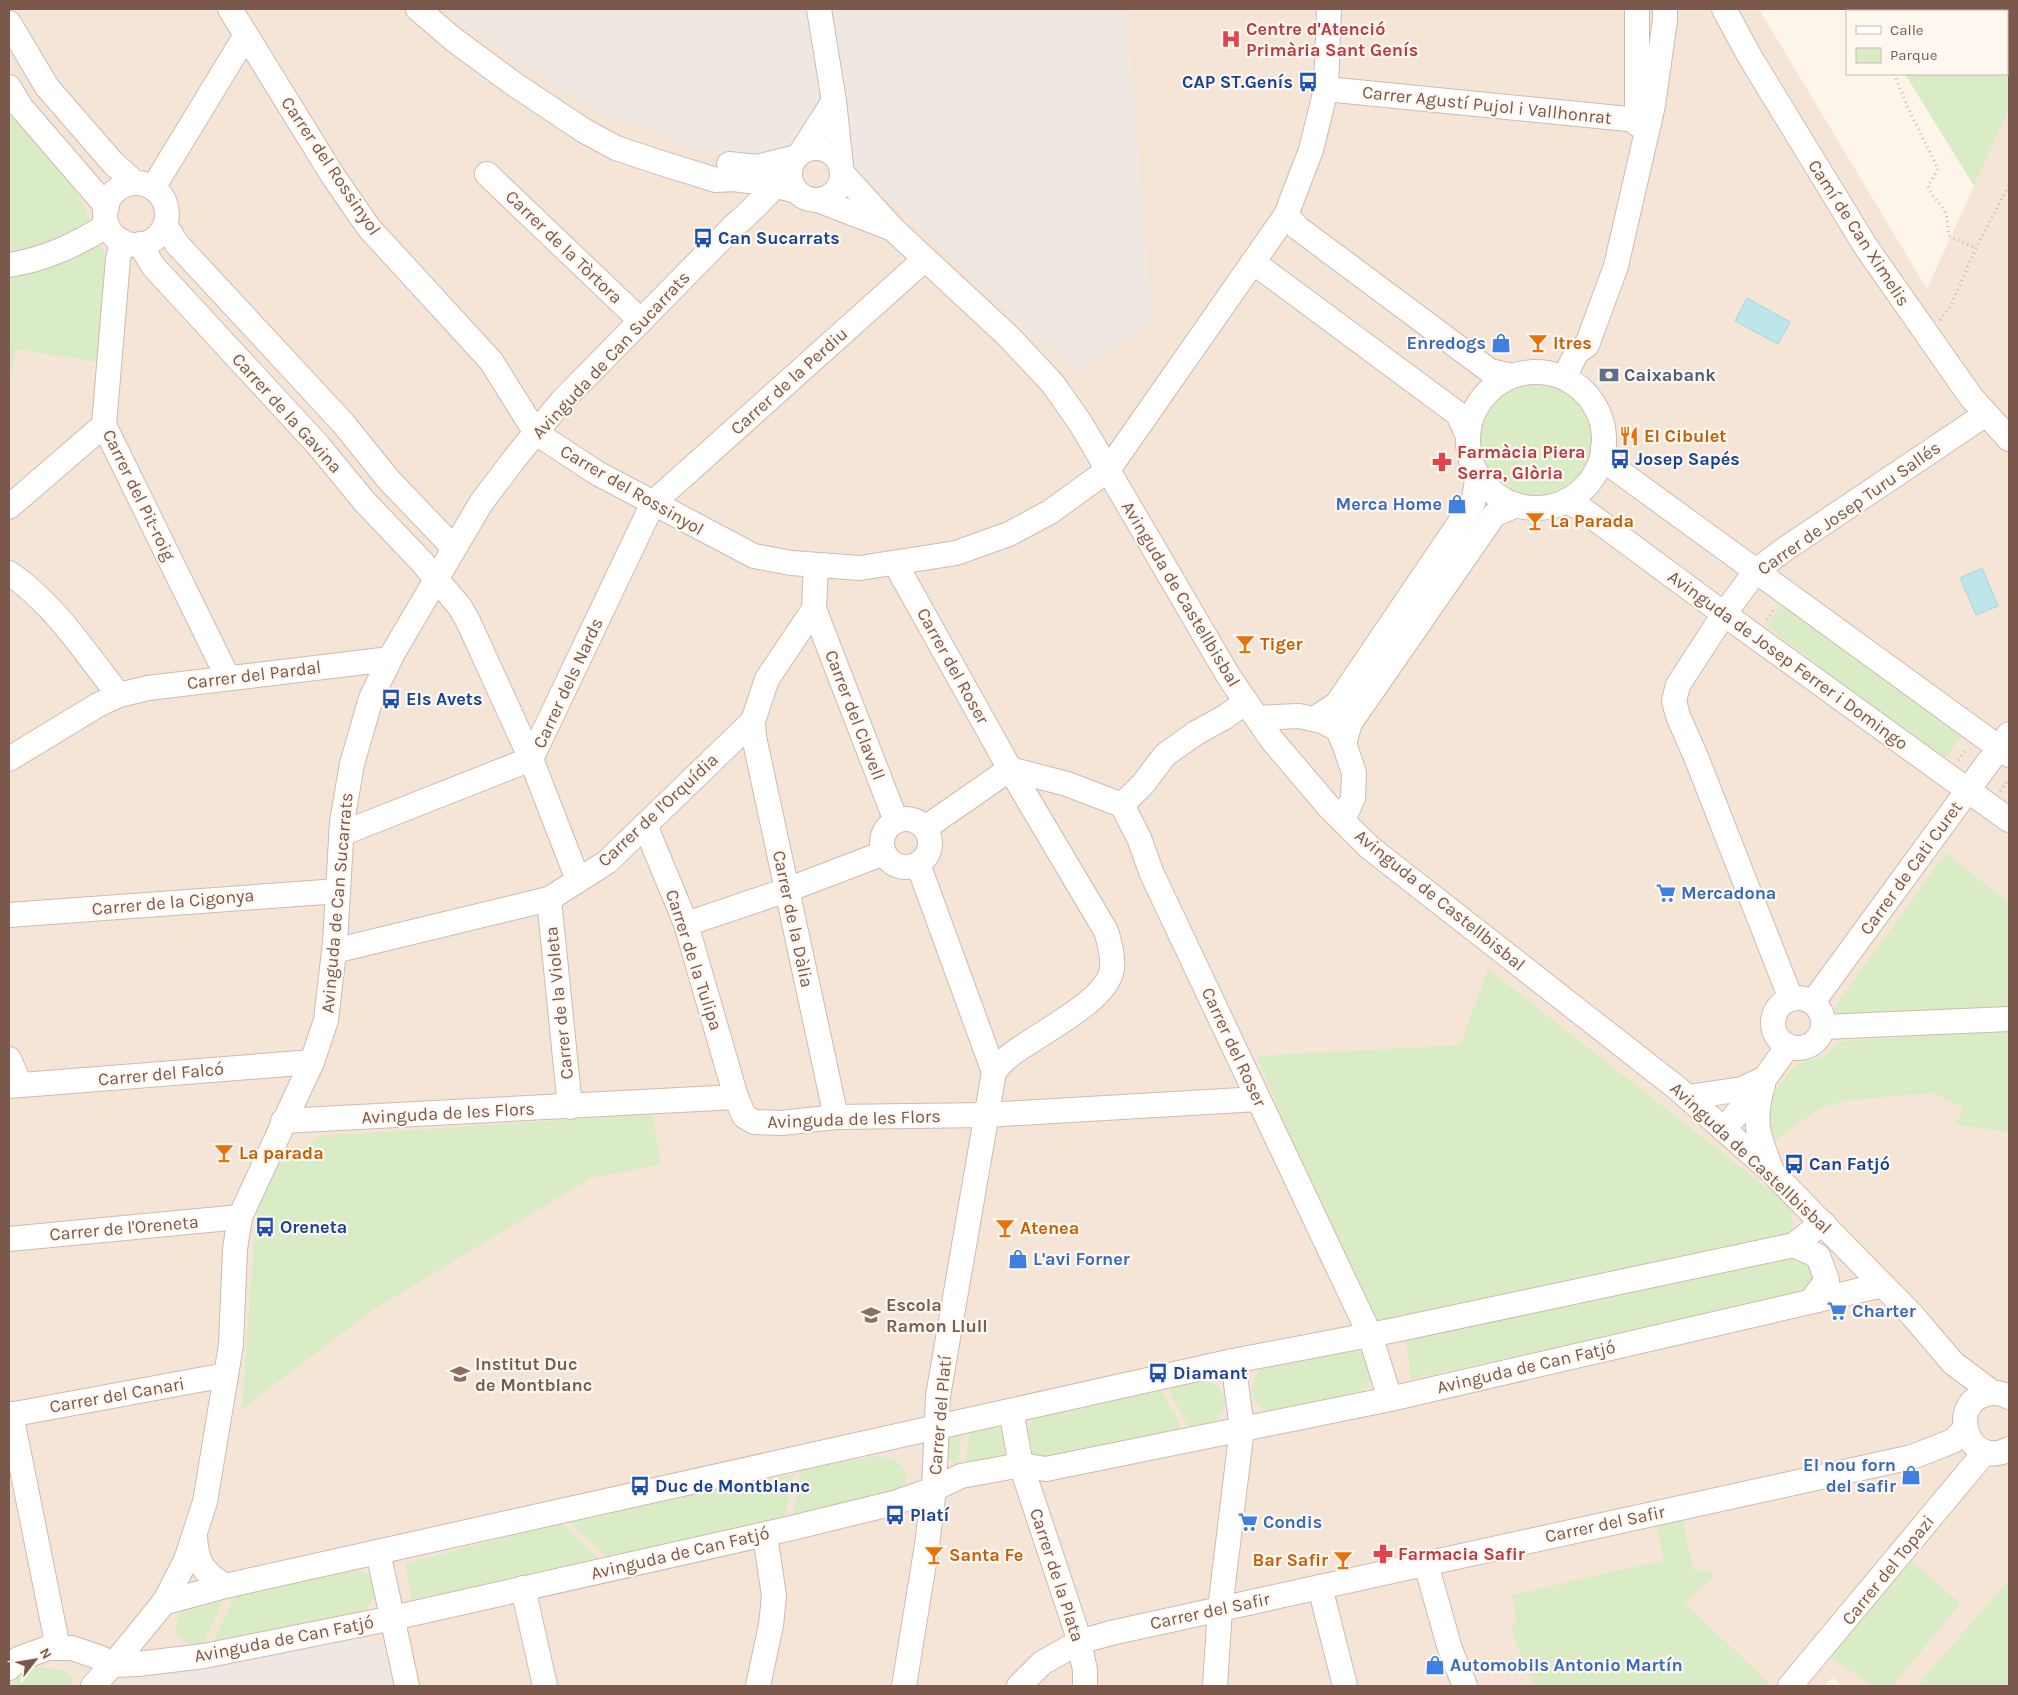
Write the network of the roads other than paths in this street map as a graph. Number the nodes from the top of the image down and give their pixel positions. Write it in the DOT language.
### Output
graph roads {
  1 [pos="230,9"];
  2 [pos="418,9"];
  3 [pos="819,9"];
  4 [pos="1330,9"];
  5 [pos="1637,9"];
  6 [pos="1652,9"];
  7 [pos="1665,9"];
  8 [pos="1723,11"];
  9 [pos="9,23"];
  10 [pos="246,35"];
  11 [pos="9,87"];
  12 [pos="1326,89"];
  13 [pos="834,101"];
  14 [pos="1643,122"];
  15 [pos="655,161"];
  16 [pos="842,170"];
  17 [pos="487,174"];
  18 [pos="797,179"];
  19 [pos="716,180"];
  20 [pos="144,186"];
  21 [pos="1286,215"];
  22 [pos="165,225"];
  23 [pos="735,225"];
  24 [pos="119,229"];
  25 [pos="894,230"];
  26 [pos="925,259"];
  27 [pos="1253,262"];
  28 [pos="9,266"];
  29 [pos="641,321"];
  30 [pos="1512,376"];
  31 [pos="1564,378"];
  32 [pos="1986,414"];
  33 [pos="104,425"];
  34 [pos="536,433"];
  35 [pos="1467,434"];
  36 [pos="2009,439"];
  37 [pos="1602,448"];
  38 [pos="1108,470"];
  39 [pos="1478,475"];
  40 [pos="1566,501"];
  41 [pos="653,503"];
  42 [pos="1516,505"];
  43 [pos="9,507"];
  44 [pos="454,548"];
  45 [pos="895,563"];
  46 [pos="816,565"];
  47 [pos="1756,570"];
  48 [pos="9,574"];
  49 [pos="436,580"];
  50 [pos="814,609"];
  51 [pos="1724,614"];
  52 [pos="390,658"];
  53 [pos="228,678"];
  54 [pos="119,695"];
  55 [pos="1251,710"];
  56 [pos="1314,719"];
  57 [pos="753,721"];
  58 [pos="1344,743"];
  59 [pos="2006,746"];
  60 [pos="9,759"];
  61 [pos="531,759"];
  62 [pos="1010,769"];
  63 [pos="1968,789"];
  64 [pos="1122,805"];
  65 [pos="1342,820"];
  66 [pos="2009,820"];
  67 [pos="896,821"];
  68 [pos="645,825"];
  69 [pos="925,828"];
  70 [pos="341,834"];
  71 [pos="884,853"];
  72 [pos="918,864"];
  73 [pos="578,880"];
  74 [pos="787,890"];
  75 [pos="338,891"];
  76 [pos="549,899"];
  77 [pos="9,916"];
  78 [pos="686,924"];
  79 [pos="334,951"];
  80 [pos="1802,1000"];
  81 [pos="2009,1019"];
  82 [pos="1824,1027"];
  83 [pos="1788,1046"];
  84 [pos="9,1059"];
  85 [pos="312,1062"];
  86 [pos="994,1072"];
  87 [pos="1765,1078"];
  88 [pos="14,1085"];
  89 [pos="736,1097"];
  90 [pos="1687,1097"];
  91 [pos="1258,1099"];
  92 [pos="570,1107"];
  93 [pos="985,1115"];
  94 [pos="836,1117"];
  95 [pos="283,1121"];
  96 [pos="1724,1130"];
  97 [pos="1772,1172"];
  98 [pos="240,1217"];
  99 [pos="1824,1224"];
  100 [pos="9,1239"];
  101 [pos="1794,1245"];
  102 [pos="1883,1285"];
  103 [pos="1810,1301"];
  104 [pos="1370,1336"];
  105 [pos="1233,1361"];
  106 [pos="1953,1363"];
  107 [pos="226,1375"];
  108 [pos="2004,1394"];
  109 [pos="1390,1399"];
  110 [pos="1011,1411"];
  111 [pos="10,1414"];
  112 [pos="1965,1424"];
  113 [pos="936,1427"];
  114 [pos="1242,1428"];
  115 [pos="2003,1451"];
  116 [pos="1021,1465"];
  117 [pos="934,1489"];
  118 [pos="764,1534"];
  119 [pos="194,1535"];
  120 [pos="378,1552"];
  121 [pos="1426,1564"];
  122 [pos="225,1586"];
  123 [pos="1320,1587"];
  124 [pos="523,1588"];
  125 [pos="163,1603"];
  126 [pos="1220,1609"];
  127 [pos="393,1618"];
  128 [pos="1079,1642"];
  129 [pos="58,1648"];
  130 [pos="113,1664"];
  131 [pos="9,1668"];
  132 [pos="93,1686"];
  133 [pos="407,1686"];
  134 [pos="545,1686"];
  135 [pos="758,1686"];
  136 [pos="904,1686"];
  137 [pos="1018,1686"];
  138 [pos="1085,1686"];
  139 [pos="1216,1686"];
  140 [pos="1345,1686"];
  141 [pos="1466,1686"];
  142 [pos="1790,1686"];
  1 -- 10 [label="street, Carrer del Rossinyol"];
  2 -- 15 [label="street, Avinguda de Castellbisbal"];
  3 -- 13 [label="street"];
  4 -- 12 [label="street, Carrer del Rossinyol"];
  5 -- 14 [label="street"];
  6 -- 7 [label="street"];
  7 -- 14 [label="street"];
  8 -- 32 [label="street, Camí de Can Ximelis"];
  9 -- 20 [label="street"];
  10 -- 20 [label="street"];
  10 -- 34 [label="street, Carrer del Rossinyol"];
  11 -- 24 [label="street, Carrer de la Gavina"];
  12 -- 14 [label="street, Carrer Agustí Pujol i Vallhonrat"];
  12 -- 21 [label="street, Carrer del Rossinyol"];
  13 -- 16 [label="street"];
  13 -- 18 [label="street"];
  14 -- 31 [label="street"];
  15 -- 18 [label="street, Avinguda de Castellbisbal"];
  15 -- 19 [label="street, Avinguda de Castellbisbal"];
  16 -- 18 [label="street"];
  16 -- 18 [label="street, Avinguda de Castellbisbal"];
  16 -- 25 [label="street, Avinguda de Castellbisbal"];
  17 -- 29 [label="street, Carrer de la Tòrtora"];
  18 -- 19 [label="street, Avinguda de Castellbisbal"];
  18 -- 23 [label="street, Avinguda de Can Sucarrats"];
  18 -- 25 [label="street, Avinguda de Castellbisbal"];
  19 -- 23 [label="street"];
  20 -- 22 [label="street"];
  20 -- 24 [label="street"];
  21 -- 27 [label="street, Carrer del Rossinyol"];
  21 -- 30 [label="street"];
  22 -- 24 [label="street"];
  22 -- 44 [label="street, Carrer de la Gavina"];
  23 -- 29 [label="street, Avinguda de Can Sucarrats"];
  24 -- 28 [label="street"];
  24 -- 33 [label="street, Carrer del Pit-roig"];
  24 -- 49 [label="street, Carrer de la Gavina"];
  25 -- 26 [label="street, Avinguda de Castellbisbal"];
  26 -- 38 [label="street, Avinguda de Castellbisbal"];
  26 -- 41 [label="street, Carrer de la Perdiu"];
  27 -- 35 [label="street"];
  27 -- 38 [label="street, Carrer del Rossinyol"];
  29 -- 34 [label="street, Avinguda de Can Sucarrats"];
  30 -- 31 [label="street"];
  30 -- 35 [label="street"];
  31 -- 37 [label="street"];
  32 -- 36 [label="street, Camí de Can Ximelis"];
  32 -- 47 [label="street, Carrer de Josep Turu Sallés"];
  33 -- 43 [label="street"];
  33 -- 53 [label="street, Carrer del Pit-roig"];
  34 -- 41 [label="street, Carrer del Rossinyol"];
  34 -- 44 [label="street, Avinguda de Can Sucarrats"];
  35 -- 39 [label="street"];
  37 -- 40 [label="street"];
  37 -- 47 [label="street"];
  38 -- 45 [label="street, Carrer del Rossinyol"];
  38 -- 55 [label="street, Avinguda de Castellbisbal"];
  39 -- 42 [label="street"];
  39 -- 56 [label="street"];
  40 -- 42 [label="street"];
  40 -- 51 [label="street, Avinguda de Josep Ferrer i Domingo"];
  41 -- 46 [label="street, Carrer del Rossinyol"];
  41 -- 61 [label="street, Carrer dels Nards"];
  42 -- 58 [label="street"];
  44 -- 49 [label="street, Avinguda de Can Sucarrats"];
  45 -- 46 [label="street, Carrer del Rossinyol"];
  45 -- 62 [label="street, Carrer del Roser"];
  46 -- 50 [label="street"];
  47 -- 51 [label="street, Carrer de Josep Turu Sallés"];
  47 -- 59 [label="street"];
  48 -- 54 [label="street"];
  49 -- 52 [label="street, Avinguda de Can Sucarrats"];
  49 -- 61 [label="street"];
  50 -- 57 [label="street, Carrer de l'Orquídia"];
  50 -- 67 [label="street, Carrer del Clavell"];
  51 -- 63 [label="street, Avinguda de Josep Ferrer i Domingo"];
  51 -- 80 [label="street, Carrer de Josep Turu Sallés"];
  52 -- 53 [label="street, Carrer del Pardal"];
  52 -- 70 [label="street, Avinguda de Can Sucarrats"];
  53 -- 54 [label="street, Carrer del Pardal"];
  54 -- 60 [label="street, Carrer del Pardal"];
  55 -- 56 [label="street"];
  55 -- 64 [label="street"];
  55 -- 65 [label="street, Avinguda de Castellbisbal"];
  56 -- 58 [label="street"];
  57 -- 68 [label="street, Carrer de l'Orquídia"];
  57 -- 74 [label="street, Carrer de la Dàlia"];
  58 -- 65 [label="street"];
  59 -- 63 [label="street, Carrer de Cati Curet"];
  61 -- 70 [label="street, Carrer dels Nards"];
  61 -- 73 [label="street"];
  62 -- 64 [label="street"];
  62 -- 69 [label="street"];
  62 -- 86 [label="street, Carrer del Roser"];
  63 -- 66 [label="street, Avinguda de Josep Ferrer i Domingo"];
  63 -- 80 [label="street, Carrer de Cati Curet"];
  64 -- 91 [label="street, Carrer del Roser"];
  65 -- 90 [label="street, Avinguda de Castellbisbal"];
  67 -- 69 [label="street"];
  67 -- 71 [label="street"];
  68 -- 73 [label="street, Carrer de l'Orquídia"];
  68 -- 78 [label="street, Carrer de la Tulipa"];
  69 -- 72 [label="street"];
  70 -- 75 [label="street, Avinguda de Can Sucarrats"];
  71 -- 72 [label="street"];
  71 -- 74 [label="street"];
  72 -- 86 [label="street"];
  73 -- 76 [label="street, Carrer de l'Orquídia"];
  74 -- 78 [label="street"];
  74 -- 94 [label="street, Carrer de la Dàlia"];
  75 -- 77 [label="street, Carrer de la Cigonya"];
  75 -- 79 [label="street, Avinguda de Can Sucarrats"];
  76 -- 79 [label="street, Carrer de l'Orquídia"];
  76 -- 92 [label="street, Carrer de la Violeta"];
  78 -- 89 [label="street, Carrer de la Tulipa"];
  79 -- 85 [label="street, Avinguda de Can Sucarrats"];
  80 -- 82 [label="street"];
  80 -- 83 [label="street"];
  81 -- 82 [label="street"];
  82 -- 83 [label="street"];
  83 -- 87 [label="street"];
  84 -- 88 [label="street"];
  85 -- 88 [label="street, Carrer del Falcó"];
  85 -- 95 [label="street, Avinguda de Can Sucarrats"];
  86 -- 93 [label="street, Carrer del Platí"];
  87 -- 90 [label="street"];
  87 -- 96 [label="street"];
  87 -- 97 [label="street"];
  89 -- 92 [label="street, Avinguda de les Flors"];
  89 -- 94 [label="street, Avinguda de les Flors"];
  90 -- 96 [label="street, Avinguda de Castellbisbal"];
  91 -- 93 [label="street, Avinguda de les Flors"];
  91 -- 104 [label="street, Carrer del Roser"];
  92 -- 95 [label="street, Avinguda de les Flors"];
  93 -- 94 [label="street, Avinguda de les Flors"];
  93 -- 113 [label="street, Carrer del Platí"];
  95 -- 98 [label="street, Avinguda de Can Sucarrats"];
  96 -- 97 [label="street, Avinguda de Castellbisbal"];
  97 -- 99 [label="street, Avinguda de Castellbisbal"];
  98 -- 100 [label="street, Carrer de l'Oreneta"];
  98 -- 107 [label="street, Avinguda de Can Sucarrats"];
  99 -- 101 [label="street"];
  99 -- 102 [label="street, Avinguda de Castellbisbal"];
  101 -- 103 [label="street"];
  101 -- 104 [label="street"];
  102 -- 103 [label="street, Avinguda de Can Fatjó"];
  102 -- 106 [label="street, Avinguda de Castellbisbal"];
  103 -- 109 [label="street, Avinguda de Can Fatjó"];
  104 -- 105 [label="street"];
  104 -- 109 [label="street, Carrer del Roser"];
  105 -- 110 [label="street"];
  105 -- 114 [label="street"];
  106 -- 108 [label="street, Avinguda de Castellbisbal"];
  106 -- 112 [label="street, Avinguda de Castellbisbal"];
  107 -- 111 [label="street, Carrer del Canari"];
  107 -- 119 [label="street, Avinguda de Can Sucarrats"];
  108 -- 112 [label="street, Carrer del Safir"];
  109 -- 114 [label="street, Avinguda de Can Fatjó"];
  110 -- 113 [label="street"];
  110 -- 116 [label="street, Carrer de la Plata"];
  111 -- 129 [label="street"];
  112 -- 115 [label="street"];
  112 -- 121 [label="street, Carrer del Safir"];
  113 -- 117 [label="street, Carrer del Platí"];
  113 -- 120 [label="street"];
  114 -- 116 [label="street, Avinguda de Can Fatjó"];
  114 -- 126 [label="street"];
  115 -- 142 [label="street, Carrer del Topazi"];
  116 -- 117 [label="street, Avinguda de Can Fatjó"];
  116 -- 128 [label="street, Carrer de la Plata"];
  117 -- 118 [label="street, Avinguda de Can Fatjó"];
  117 -- 136 [label="street, Carrer del Platí"];
  118 -- 124 [label="street, Avinguda de Can Fatjó"];
  118 -- 135 [label="street"];
  119 -- 122 [label="street"];
  119 -- 125 [label="street, Avinguda de Can Sucarrats"];
  120 -- 122 [label="street"];
  120 -- 127 [label="street"];
  121 -- 123 [label="street, Carrer del Safir"];
  121 -- 141 [label="street"];
  122 -- 125 [label="street"];
  123 -- 126 [label="street, Carrer del Safir"];
  123 -- 140 [label="street"];
  124 -- 127 [label="street, Avinguda de Can Fatjó"];
  124 -- 134 [label="street"];
  125 -- 130 [label="street, Avinguda de Can Sucarrats"];
  126 -- 128 [label="street, Carrer del Safir"];
  126 -- 139 [label="street"];
  127 -- 130 [label="street, Avinguda de Can Fatjó"];
  127 -- 133 [label="street"];
  128 -- 137 [label="street, Carrer del Safir"];
  128 -- 138 [label="street, Carrer de la Plata"];
  129 -- 130 [label="street"];
  129 -- 131 [label="street"];
  130 -- 132 [label="street, Avinguda de Can Sucarrats"];
}
